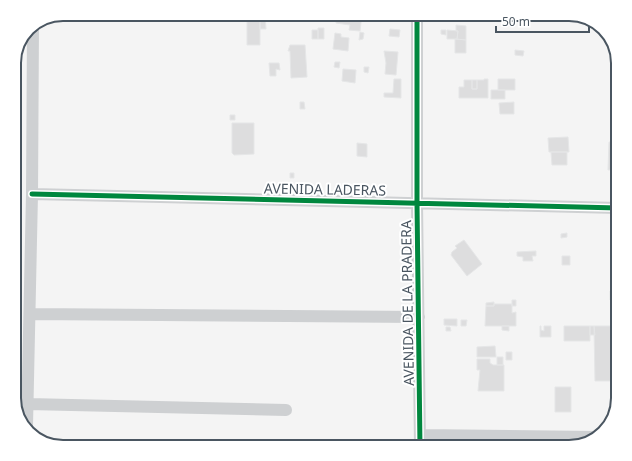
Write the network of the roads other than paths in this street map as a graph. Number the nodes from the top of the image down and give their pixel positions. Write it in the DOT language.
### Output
graph roads {
  1 [pos="417,21"];
  2 [pos="33,33"];
  3 [pos="32,194"];
  4 [pos="417,203"];
  5 [pos="611,208"];
  6 [pos="30,314"];
  7 [pos="419,317"];
  8 [pos="28,404"];
  9 [pos="286,410"];
  10 [pos="27,420"];
  11 [pos="420,435"];
  12 [pos="586,437"];
  13 [pos="420,440"];
  1 -- 4 [label="street, AVENIDA DE LA PRADERA"];
  2 -- 3 [label="street"];
  3 -- 4 [label="street, AVENIDA LADERAS"];
  3 -- 6 [label="street"];
  4 -- 5 [label="street, AVENIDA LADERAS"];
  4 -- 7 [label="street, AVENIDA DE LA PRADERA"];
  6 -- 7 [label="street"];
  6 -- 8 [label="street"];
  7 -- 11 [label="street, AVENIDA DE LA PRADERA"];
  8 -- 9 [label="street"];
  8 -- 10 [label="street"];
  11 -- 12 [label="street"];
  11 -- 13 [label="street, AVENIDA DE LA PRADERA"];
}
